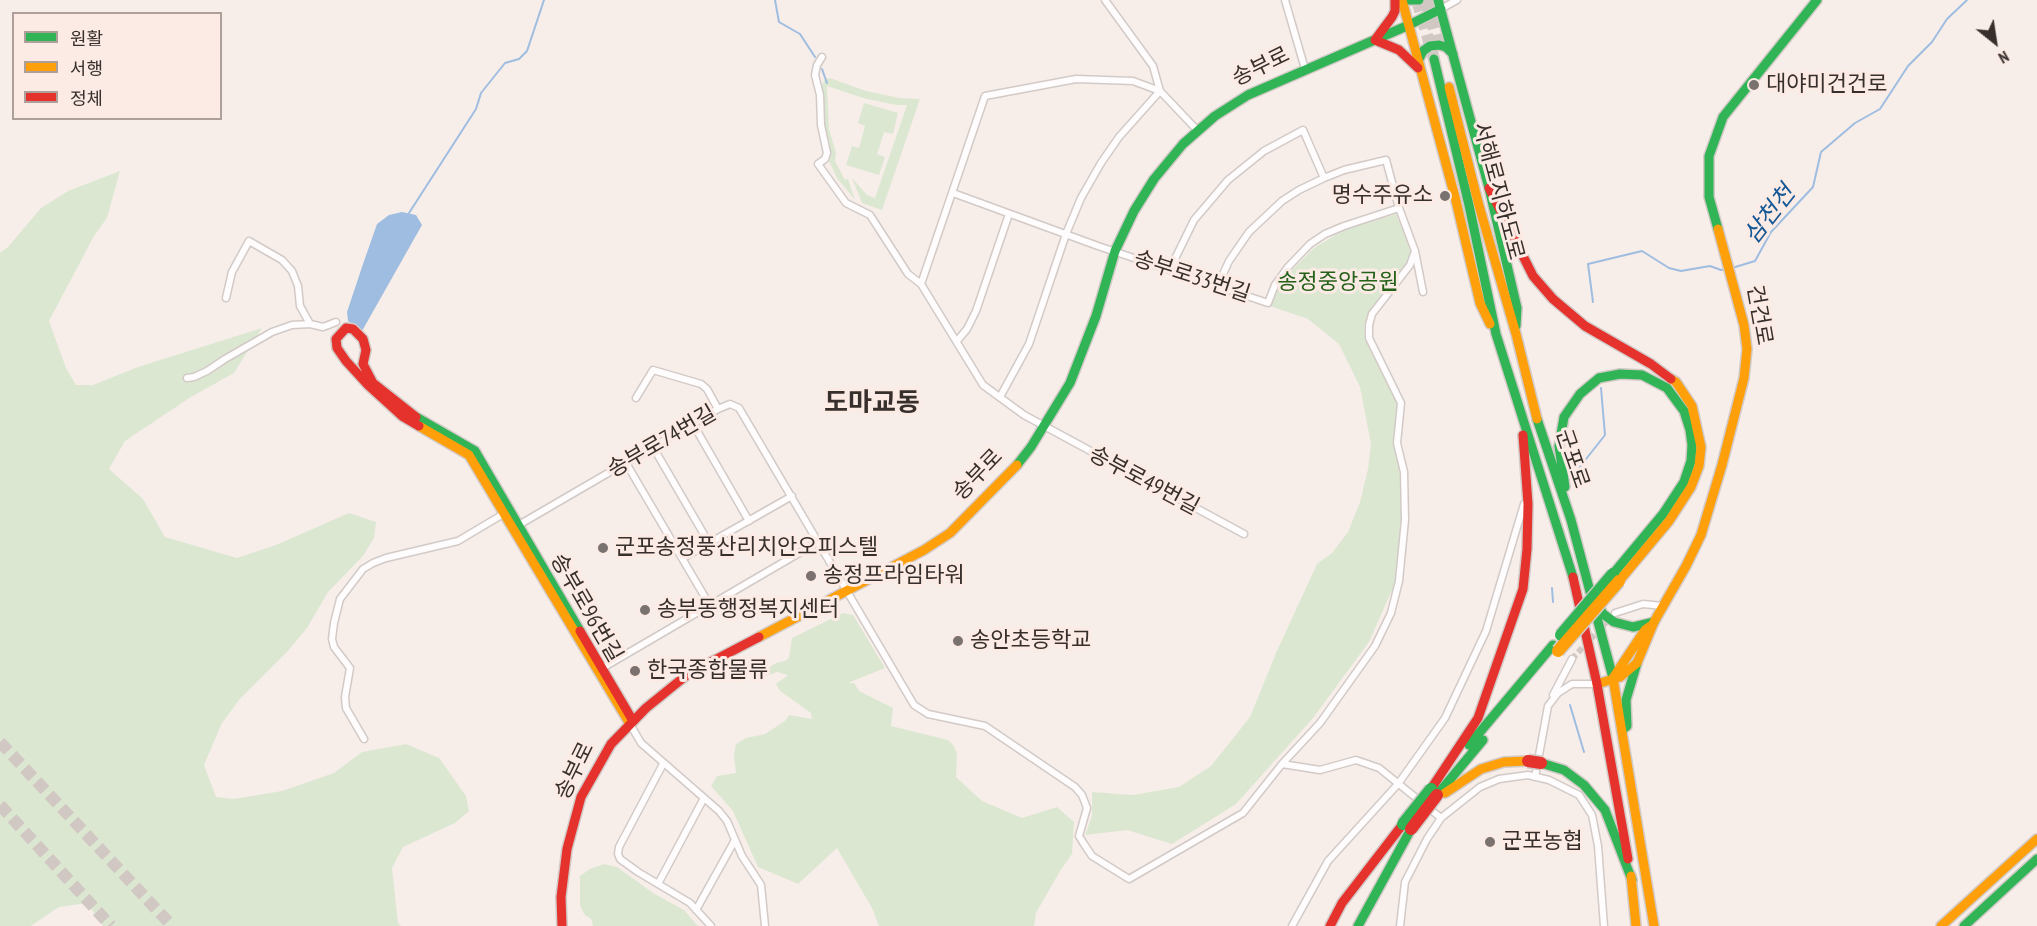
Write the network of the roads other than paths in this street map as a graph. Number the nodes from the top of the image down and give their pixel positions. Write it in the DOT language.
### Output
graph roads {
  1 [pos="1105,0"];
  2 [pos="1285,0"];
  3 [pos="1395,0"];
  4 [pos="1402,0"];
  5 [pos="1409,0"];
  6 [pos="1419,0"];
  7 [pos="1457,0"];
  8 [pos="1817,0"];
  9 [pos="1440,4"];
  10 [pos="1409,25"];
  11 [pos="1375,40"];
  12 [pos="822,57"];
  13 [pos="1443,57"];
  14 [pos="1419,65"];
  15 [pos="1305,69"];
  16 [pos="1160,91"];
  17 [pos="1197,130"];
  18 [pos="1324,178"];
  19 [pos="1489,188"];
  20 [pos="954,190"];
  21 [pos="1399,208"];
  22 [pos="1009,214"];
  23 [pos="1066,234"];
  24 [pos="1115,251"];
  25 [pos="1415,251"];
  26 [pos="1170,269"];
  27 [pos="921,284"];
  28 [pos="1218,285"];
  29 [pos="1423,292"];
  30 [pos="226,298"];
  31 [pos="336,322"];
  32 [pos="310,324"];
  33 [pos="1496,334"];
  34 [pos="1516,334"];
  35 [pos="957,341"];
  36 [pos="187,378"];
  37 [pos="999,397"];
  38 [pos="636,398"];
  39 [pos="718,409"];
  40 [pos="1522,415"];
  41 [pos="693,424"];
  42 [pos="1044,426"];
  43 [pos="653,447"];
  44 [pos="626,462"];
  45 [pos="1527,493"];
  46 [pos="792,496"];
  47 [pos="505,513"];
  48 [pos="1570,520"];
  49 [pos="749,521"];
  50 [pos="516,526"];
  51 [pos="1245,534"];
  52 [pos="818,542"];
  53 [pos="709,543"];
  54 [pos="683,558"];
  55 [pos="1616,578"];
  56 [pos="848,590"];
  57 [pos="1591,592"];
  58 [pos="709,604"];
  59 [pos="1664,606"];
  60 [pos="1615,613"];
  61 [pos="1654,622"];
  62 [pos="1572,658"];
  63 [pos="1637,663"];
  64 [pos="599,669"];
  65 [pos="1613,678"];
  66 [pos="1597,684"];
  67 [pos="1548,706"];
  68 [pos="631,723"];
  69 [pos="1622,730"];
  70 [pos="364,739"];
  71 [pos="663,764"];
  72 [pos="1282,764"];
  73 [pos="1535,777"];
  74 [pos="1398,784"];
  75 [pos="1434,792"];
  76 [pos="704,798"];
  77 [pos="1427,806"];
  78 [pos="1441,818"];
  79 [pos="1407,826"];
  80 [pos="2037,839"];
  81 [pos="735,840"];
  82 [pos="2037,860"];
  83 [pos="1632,879"];
  84 [pos="658,884"];
  85 [pos="1342,903"];
  86 [pos="696,910"];
  87 [pos="562,926"];
  88 [pos="711,926"];
  89 [pos="765,926"];
  90 [pos="1292,926"];
  91 [pos="1320,926"];
  92 [pos="1330,926"];
  93 [pos="1358,926"];
  94 [pos="1400,926"];
  95 [pos="1604,926"];
  96 [pos="1636,926"];
  97 [pos="1654,926"];
  98 [pos="1941,926"];
  99 [pos="1964,926"];
  1 -- 16 [label="street"];
  2 -- 15 [label="street"];
  3 -- 11 [label="main road"];
  4 -- 10 [label="main road, 군포로"];
  5 -- 6 [label="main road"];
  7 -- 9 [label="street"];
  8 -- 59 [label="main road, 건건로"];
  9 -- 10 [label="main road, 송부로"];
  9 -- 13 [label="main road, 군포로"];
  10 -- 11 [label="main road, 송부로"];
  10 -- 14 [label="main road, 군포로"];
  11 -- 14 [label="main road"];
  11 -- 15 [label="main road, 송부로"];
  12 -- 27 [label="street, 송부로49번길"];
  13 -- 14 [label="main road"];
  13 -- 19 [label="main road, 군포로"];
  13 -- 33 [label="main road, 서해로지하도로"];
  13 -- 34 [label="main road, 서해로지하도로"];
  14 -- 33 [label="main road, 군포로"];
  15 -- 17 [label="main road, 송부로"];
  16 -- 17 [label="street"];
  16 -- 20 [label="street"];
  16 -- 23 [label="street"];
  17 -- 24 [label="main road, 송부로"];
  18 -- 21 [label="street"];
  18 -- 26 [label="street"];
  18 -- 28 [label="street"];
  19 -- 34 [label="main road, 군포로"];
  19 -- 55 [label="main road"];
  20 -- 22 [label="street, 송부로33번길"];
  20 -- 27 [label="street"];
  21 -- 25 [label="street"];
  21 -- 28 [label="street, 송부로33번길"];
  22 -- 23 [label="street, 송부로33번길"];
  22 -- 35 [label="street"];
  23 -- 24 [label="street, 송부로33번길"];
  23 -- 37 [label="street"];
  24 -- 26 [label="street, 송부로33번길"];
  24 -- 42 [label="main road, 송부로"];
  25 -- 29 [label="street"];
  25 -- 72 [label="street"];
  26 -- 28 [label="street, 송부로33번길"];
  27 -- 35 [label="street, 송부로49번길"];
  30 -- 32 [label="street"];
  31 -- 32 [label="street"];
  32 -- 36 [label="street"];
  33 -- 40 [label="main road, 군포로"];
  34 -- 48 [label="main road, 군포로"];
  35 -- 37 [label="street, 송부로49번길"];
  37 -- 42 [label="street, 송부로49번길"];
  38 -- 39 [label="street"];
  39 -- 41 [label="street, 송부로74번길"];
  39 -- 46 [label="street, 송부로74번길"];
  40 -- 45 [label="main road"];
  40 -- 66 [label="main road, 군포로"];
  41 -- 43 [label="street, 송부로74번길"];
  41 -- 49 [label="street"];
  42 -- 51 [label="street, 송부로49번길"];
  42 -- 56 [label="main road, 송부로"];
  43 -- 44 [label="street, 송부로74번길"];
  43 -- 53 [label="street"];
  44 -- 50 [label="street, 송부로74번길"];
  44 -- 54 [label="street"];
  45 -- 74 [label="street"];
  45 -- 75 [label="main road"];
  46 -- 49 [label="street"];
  46 -- 52 [label="street, 송부로74번길"];
  47 -- 50 [label="main road, 송부로96번길"];
  47 -- 50 [label="main road, 송부로96번길"];
  47 -- 70 [label="street"];
  48 -- 55 [label="main road"];
  48 -- 57 [label="main road, 군포로"];
  49 -- 53 [label="street"];
  50 -- 64 [label="main road, 송부로96번길"];
  52 -- 56 [label="street, 송부로74번길"];
  52 -- 58 [label="street"];
  53 -- 54 [label="street"];
  54 -- 58 [label="street"];
  55 -- 75 [label="main road, bridge"];
  56 -- 68 [label="main road, 송부로"];
  56 -- 72 [label="street, 송부로74번길"];
  57 -- 61 [label="main road"];
  57 -- 65 [label="main road, 군포로"];
  58 -- 64 [label="street"];
  59 -- 60 [label="street"];
  59 -- 61 [label="main road, 건건로"];
  61 -- 63 [label="main road, 건건로"];
  61 -- 65 [label="main road, 건건로"];
  62 -- 67 [label="street"];
  63 -- 65 [label="main road"];
  63 -- 69 [label="main road, 건건로"];
  64 -- 68 [label="main road, 송부로96번길"];
  65 -- 66 [label="main road"];
  65 -- 69 [label="main road, 군포로"];
  66 -- 67 [label="street"];
  66 -- 83 [label="main road, 군포로"];
  67 -- 73 [label="street"];
  68 -- 71 [label="street"];
  68 -- 87 [label="main road, 송부로"];
  69 -- 97 [label="main road, 군포로"];
  71 -- 76 [label="street"];
  71 -- 84 [label="street"];
  72 -- 74 [label="street"];
  73 -- 78 [label="street"];
  73 -- 95 [label="street"];
  74 -- 78 [label="street"];
  74 -- 90 [label="street"];
  75 -- 77 [label="main road, bridge"];
  75 -- 79 [label="main road, bridge"];
  76 -- 81 [label="street"];
  76 -- 84 [label="street"];
  77 -- 79 [label="main road, bridge"];
  77 -- 83 [label="main road, bridge"];
  78 -- 94 [label="street"];
  79 -- 85 [label="main road"];
  79 -- 93 [label="main road"];
  80 -- 98 [label="main road"];
  81 -- 86 [label="street"];
  81 -- 89 [label="street"];
  82 -- 99 [label="main road"];
  83 -- 96 [label="main road, 군포로"];
  84 -- 86 [label="street"];
  85 -- 91 [label="main road"];
  85 -- 92 [label="main road"];
  86 -- 88 [label="street"];
}
